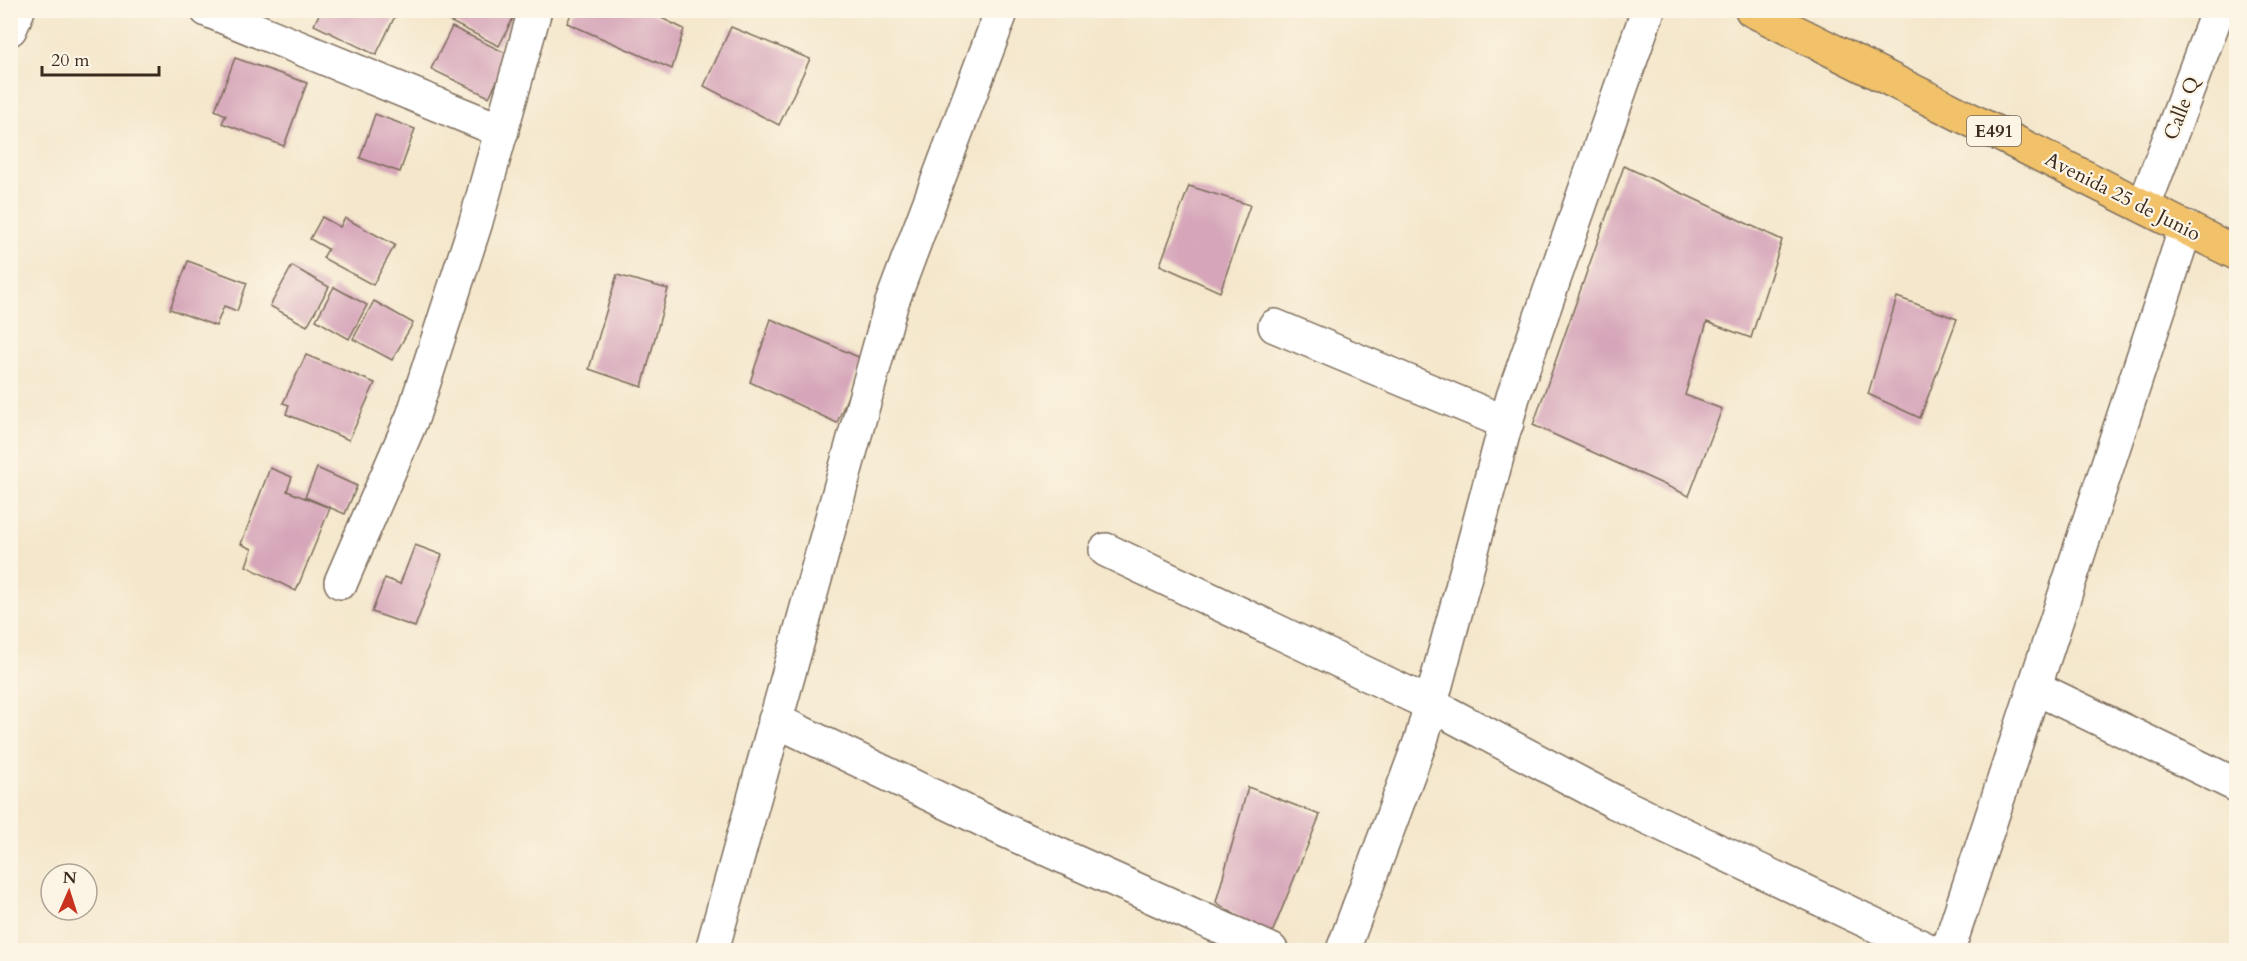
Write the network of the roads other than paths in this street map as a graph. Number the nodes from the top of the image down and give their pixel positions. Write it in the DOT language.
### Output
graph roads {
  1 [pos="18,10"];
  2 [pos="207,10"];
  3 [pos="535,10"];
  4 [pos="1002,10"];
  5 [pos="1648,10"];
  6 [pos="1752,10"];
  7 [pos="2218,10"];
  8 [pos="10,29"];
  9 [pos="502,131"];
  10 [pos="2144,206"];
  11 [pos="2186,227"];
  12 [pos="2236,253"];
  13 [pos="1275,326"];
  14 [pos="1506,423"];
  15 [pos="1106,550"];
  16 [pos="341,582"];
  17 [pos="2036,688"];
  18 [pos="1430,704"];
  19 [pos="775,720"];
  20 [pos="2236,785"];
  21 [pos="712,951"];
  22 [pos="1271,951"];
  23 [pos="1343,951"];
  24 [pos="1928,951"];
  25 [pos="1948,951"];
  1 -- 8 [label="street"];
  2 -- 9 [label="street"];
  3 -- 9 [label="street"];
  4 -- 19 [label="street"];
  5 -- 14 [label="street"];
  6 -- 10 [label="highway, Avenida 25 de Junio / E491"];
  7 -- 10 [label="street, Calle Q"];
  9 -- 16 [label="street"];
  10 -- 11 [label="highway, Avenida 25 de Junio / E491"];
  11 -- 12 [label="highway, Avenida 25 de Junio / E491"];
  11 -- 17 [label="street"];
  13 -- 14 [label="street"];
  14 -- 18 [label="street"];
  15 -- 18 [label="street"];
  17 -- 20 [label="street"];
  17 -- 25 [label="street"];
  18 -- 23 [label="street"];
  18 -- 24 [label="street"];
  19 -- 21 [label="street"];
  19 -- 22 [label="street"];
}
